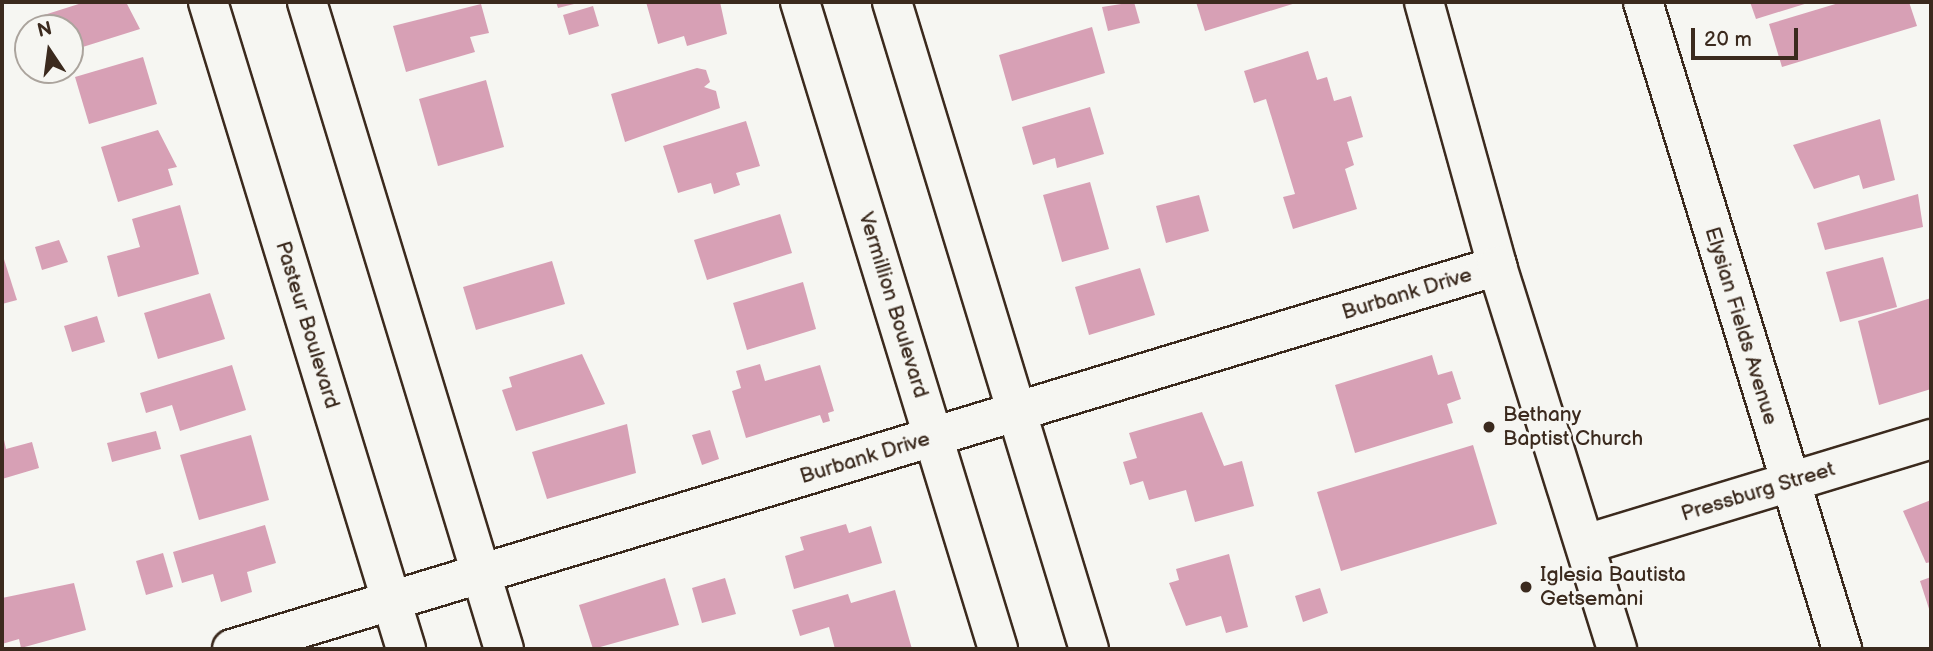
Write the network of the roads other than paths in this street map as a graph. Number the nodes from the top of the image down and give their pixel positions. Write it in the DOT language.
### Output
graph roads {
  1 [pos="208,2"];
  2 [pos="307,2"];
  3 [pos="800,2"];
  4 [pos="892,2"];
  5 [pos="1424,2"];
  6 [pos="1643,2"];
  7 [pos="1497,266"];
  8 [pos="1016,412"];
  9 [pos="933,437"];
  10 [pos="1931,439"];
  11 [pos="1789,482"];
  12 [pos="1586,544"];
  13 [pos="481,574"];
  14 [pos="391,601"];
  15 [pos="232,649"];
  16 [pos="406,649"];
  17 [pos="504,649"];
  18 [pos="998,649"];
  19 [pos="1089,649"];
  20 [pos="1617,649"];
  21 [pos="1842,649"];
  1 -- 14 [label="street, Pasteur Boulevard"];
  2 -- 13 [label="street"];
  3 -- 9 [label="street, Vermillion Boulevard"];
  4 -- 8 [label="street"];
  5 -- 7 [label="street"];
  6 -- 11 [label="street, Elysian Fields Avenue"];
  7 -- 8 [label="street, Burbank Drive"];
  7 -- 12 [label="street"];
  8 -- 9 [label="street, Burbank Drive"];
  8 -- 19 [label="street"];
  9 -- 13 [label="street, Burbank Drive"];
  9 -- 18 [label="street, Vermillion Boulevard"];
  10 -- 11 [label="street, Pressburg Street"];
  11 -- 12 [label="street, Pressburg Street"];
  11 -- 21 [label="street, Elysian Fields Avenue"];
  12 -- 20 [label="street"];
  13 -- 14 [label="street, Burbank Drive"];
  13 -- 17 [label="street"];
  14 -- 15 [label="street, Burbank Drive"];
  14 -- 16 [label="street, Pasteur Boulevard"];
}
